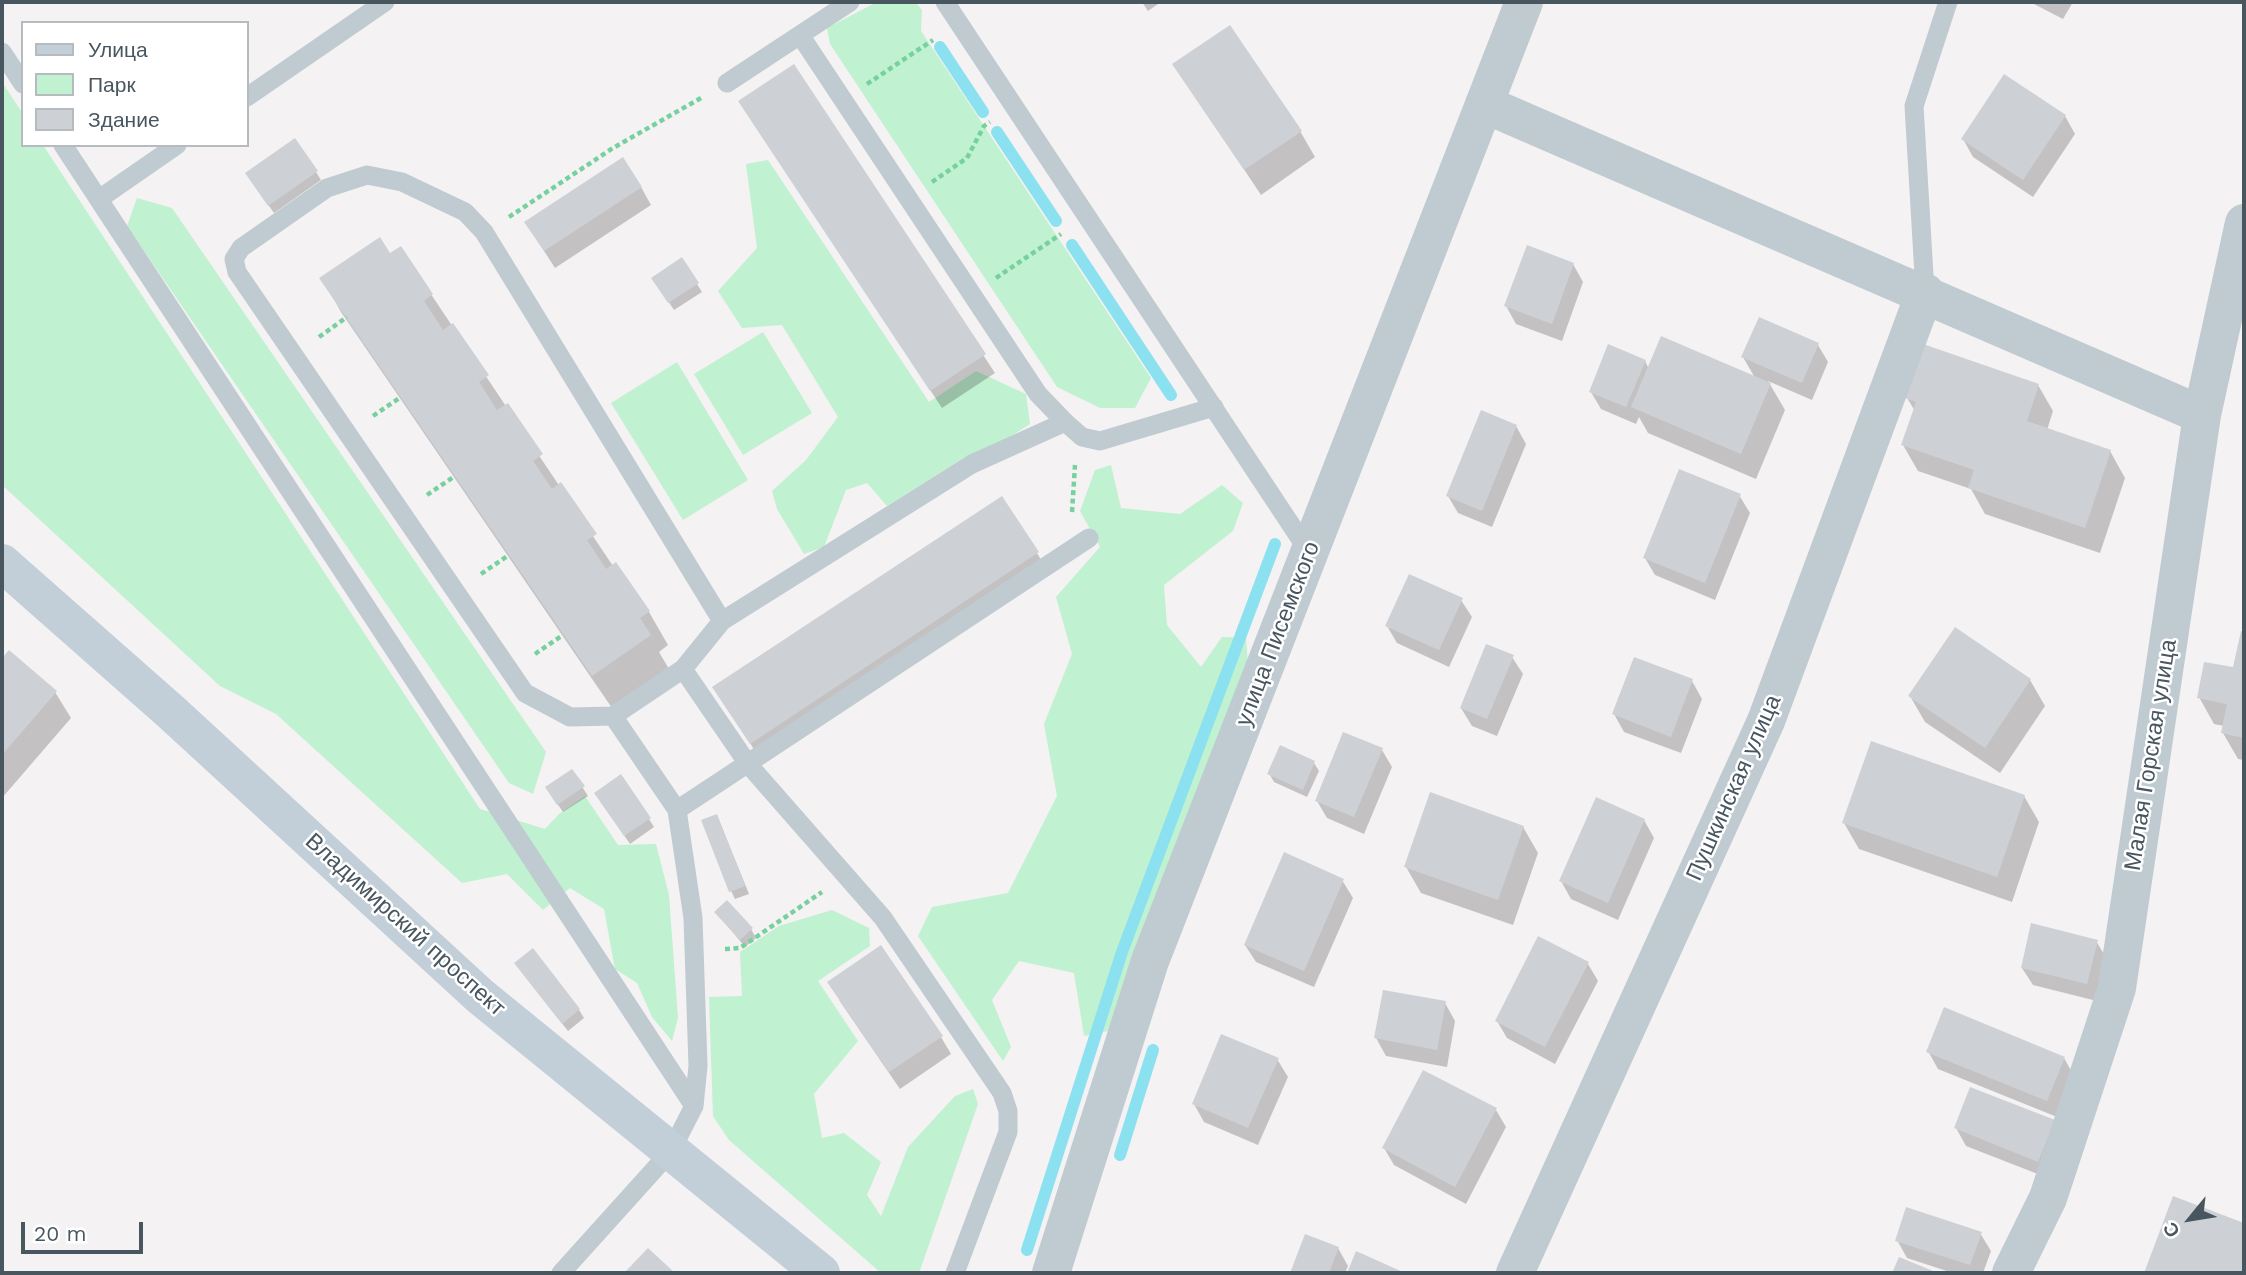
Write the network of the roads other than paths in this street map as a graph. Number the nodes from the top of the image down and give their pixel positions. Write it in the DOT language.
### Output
graph roads {
  1 [pos="385,2"];
  2 [pos="850,2"];
  3 [pos="945,2"];
  4 [pos="1524,2"];
  5 [pos="1948,2"];
  6 [pos="800,35"];
  7 [pos="2,52"];
  8 [pos="21,81"];
  9 [pos="727,83"];
  10 [pos="248,96"];
  11 [pos="1484,104"];
  12 [pos="64,147"];
  13 [pos="174,147"];
  14 [pos="99,199"];
  15 [pos="2244,223"];
  16 [pos="1925,292"];
  17 [pos="1214,407"];
  18 [pos="2202,415"];
  19 [pos="1065,422"];
  20 [pos="1089,538"];
  21 [pos="1310,553"];
  22 [pos="2,563"];
  23 [pos="722,621"];
  24 [pos="682,669"];
  25 [pos="613,716"];
  26 [pos="748,764"];
  27 [pos="677,810"];
  28 [pos="694,1105"];
  29 [pos="671,1150"];
  30 [pos="561,1273"];
  31 [pos="821,1273"];
  32 [pos="955,1273"];
  33 [pos="1051,1273"];
  34 [pos="1515,1273"];
  35 [pos="2011,1273"];
  1 -- 10 [label="lane"];
  2 -- 6 [label="lane"];
  3 -- 17 [label="lane"];
  4 -- 11 [label="street, улица Писемского"];
  5 -- 16 [label="lane"];
  6 -- 9 [label="lane"];
  6 -- 19 [label="lane"];
  7 -- 8 [label="lane"];
  11 -- 16 [label="street"];
  11 -- 21 [label="street, улица Писемского"];
  12 -- 14 [label="lane"];
  13 -- 14 [label="lane"];
  14 -- 28 [label="lane"];
  15 -- 18 [label="street, Малая Горская улица"];
  16 -- 18 [label="street"];
  16 -- 34 [label="street, Пушкинская улица"];
  17 -- 19 [label="lane"];
  17 -- 21 [label="lane"];
  18 -- 35 [label="street, Малая Горская улица"];
  19 -- 23 [label="lane"];
  20 -- 26 [label="lane"];
  21 -- 33 [label="street, улица Писемского"];
  22 -- 29 [label="main road, Владимирский проспект"];
  23 -- 24 [label="lane"];
  23 -- 25 [label="lane"];
  24 -- 25 [label="lane"];
  24 -- 26 [label="lane"];
  25 -- 27 [label="lane"];
  26 -- 27 [label="lane"];
  26 -- 32 [label="lane"];
  27 -- 28 [label="lane"];
  28 -- 29 [label="lane"];
  29 -- 30 [label="lane"];
  29 -- 31 [label="main road, Владимирский проспект"];
}
